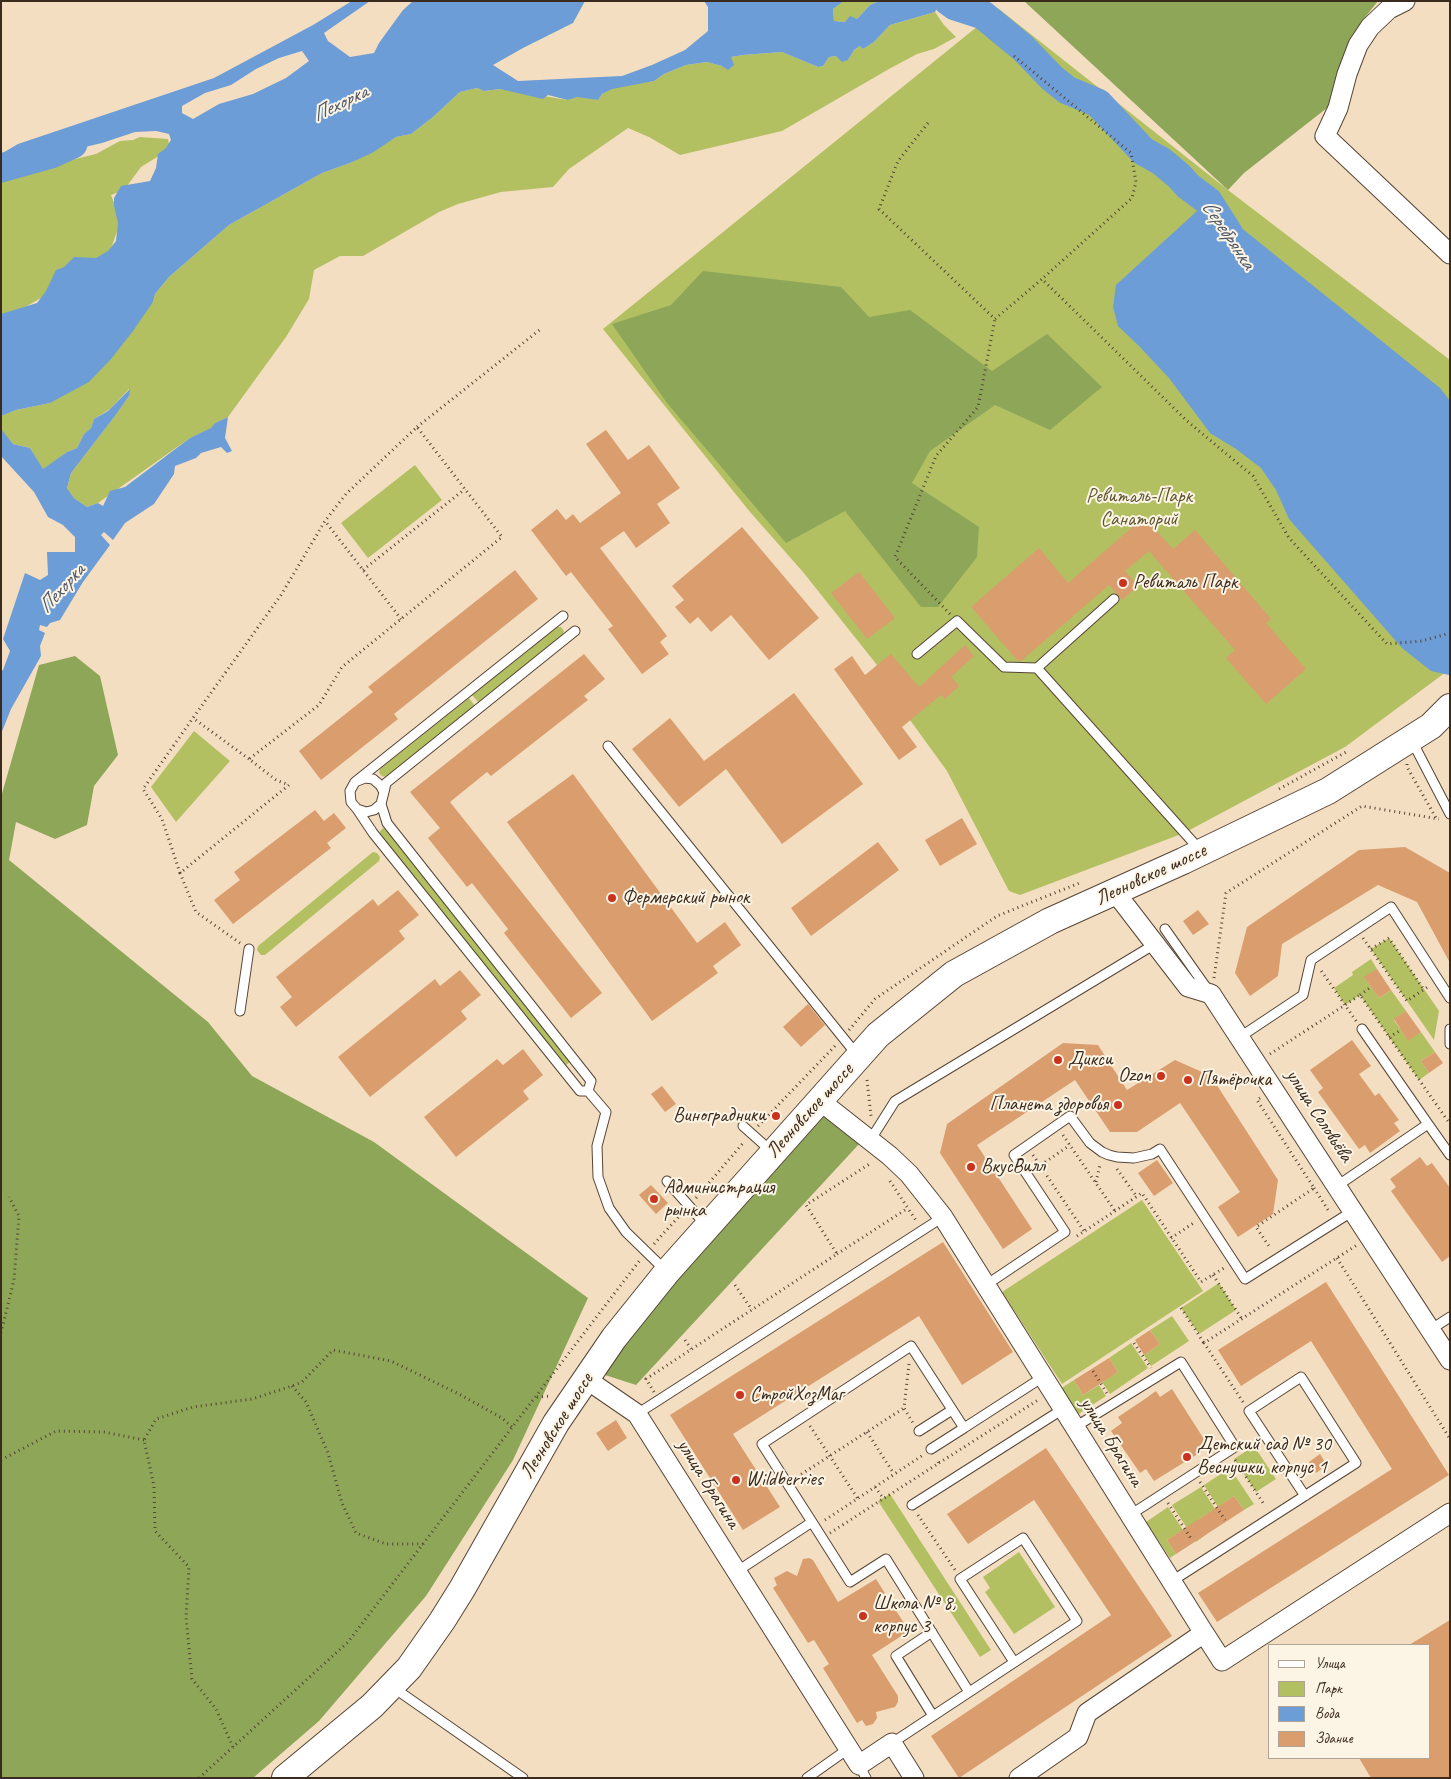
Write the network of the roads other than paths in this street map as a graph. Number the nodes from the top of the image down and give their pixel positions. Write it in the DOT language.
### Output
graph roads {
  1 [pos="1404,1"];
  2 [pos="1450,254"];
  3 [pos="1114,599"];
  4 [pos="563,616"];
  5 [pos="575,632"];
  6 [pos="917,654"];
  7 [pos="1037,668"];
  8 [pos="1450,706"];
  9 [pos="1411,739"];
  10 [pos="608,746"];
  11 [pos="355,782"];
  12 [pos="384,792"];
  13 [pos="381,804"];
  14 [pos="357,810"];
  15 [pos="1446,817"];
  16 [pos="1202,852"];
  17 [pos="1115,892"];
  18 [pos="1160,936"];
  19 [pos="249,949"];
  20 [pos="1450,998"];
  21 [pos="240,1011"];
  22 [pos="1362,1029"];
  23 [pos="1450,1029"];
  24 [pos="1240,1037"];
  25 [pos="1450,1044"];
  26 [pos="856,1057"];
  27 [pos="588,1091"];
  28 [pos="819,1100"];
  29 [pos="1428,1124"];
  30 [pos="743,1126"];
  31 [pos="872,1137"];
  32 [pos="773,1152"];
  33 [pos="1450,1155"];
  34 [pos="668,1181"];
  35 [pos="1337,1186"];
  36 [pos="1353,1211"];
  37 [pos="943,1217"];
  38 [pos="708,1226"];
  39 [pos="667,1272"];
  40 [pos="986,1285"];
  41 [pos="1450,1317"];
  42 [pos="1430,1330"];
  43 [pos="1450,1360"];
  44 [pos="586,1379"];
  45 [pos="1048,1384"];
  46 [pos="1063,1408"];
  47 [pos="952,1410"];
  48 [pos="637,1414"];
  49 [pos="1075,1427"];
  50 [pos="964,1428"];
  51 [pos="919,1431"];
  52 [pos="931,1450"];
  53 [pos="1305,1496"];
  54 [pos="912,1505"];
  55 [pos="1450,1513"];
  56 [pos="1130,1515"];
  57 [pos="813,1525"];
  58 [pos="736,1572"];
  59 [pos="1172,1581"];
  60 [pos="932,1632"];
  61 [pos="1204,1634"];
  62 [pos="1014,1662"];
  63 [pos="392,1686"];
  64 [pos="970,1692"];
  65 [pos="933,1716"];
  66 [pos="892,1743"];
  67 [pos="848,1749"];
  68 [pos="862,1772"];
  69 [pos="1022,1777"];
  70 [pos="285,1778"];
  71 [pos="524,1778"];
  72 [pos="807,1778"];
  73 [pos="914,1778"];
  1 -- 2 [label="street"];
  3 -- 7 [label="lane"];
  4 -- 11 [label="lane"];
  5 -- 12 [label="lane"];
  6 -- 7 [label="lane"];
  7 -- 16 [label="lane"];
  8 -- 9 [label="main road, Леоновское шоссе"];
  9 -- 15 [label="lane"];
  9 -- 16 [label="main road, Леоновское шоссе"];
  10 -- 26 [label="lane"];
  11 -- 12 [label="lane"];
  11 -- 14 [label="lane"];
  12 -- 13 [label="lane"];
  13 -- 14 [label="lane"];
  13 -- 27 [label="lane"];
  14 -- 27 [label="lane"];
  16 -- 17 [label="main road, Леоновское шоссе"];
  17 -- 18 [label="street"];
  17 -- 26 [label="main road, Леоновское шоссе"];
  18 -- 24 [label="street, улица Соловьёва"];
  18 -- 31 [label="lane"];
  19 -- 21 [label="lane"];
  20 -- 24 [label="lane"];
  22 -- 29 [label="lane"];
  23 -- 25 [label="lane"];
  24 -- 35 [label="street, улица Соловьёва"];
  26 -- 28 [label="main road, Леоновское шоссе"];
  27 -- 39 [label="lane"];
  28 -- 31 [label="street, улица Брагина"];
  28 -- 32 [label="main road, Леоновское шоссе"];
  29 -- 33 [label="lane"];
  29 -- 35 [label="lane"];
  30 -- 32 [label="lane"];
  31 -- 37 [label="street, улица Брагина"];
  32 -- 38 [label="main road, Леоновское шоссе"];
  34 -- 38 [label="lane"];
  35 -- 36 [label="street, улица Соловьёва"];
  36 -- 40 [label="lane"];
  36 -- 42 [label="street, улица Соловьёва"];
  37 -- 40 [label="street, улица Брагина"];
  37 -- 48 [label="lane"];
  38 -- 39 [label="main road, Леоновское шоссе"];
  39 -- 44 [label="main road, Леоновское шоссе"];
  40 -- 45 [label="street, улица Брагина"];
  41 -- 42 [label="lane"];
  42 -- 43 [label="street, улица Соловьёва"];
  44 -- 48 [label="street, улица Брагина"];
  44 -- 63 [label="main road, Леоновское шоссе"];
  45 -- 46 [label="street, улица Брагина"];
  45 -- 50 [label="lane"];
  46 -- 49 [label="street, улица Брагина"];
  46 -- 54 [label="lane"];
  47 -- 50 [label="lane"];
  47 -- 51 [label="lane"];
  47 -- 57 [label="lane"];
  48 -- 58 [label="street, улица Брагина"];
  49 -- 56 [label="street, улица Брагина"];
  49 -- 56 [label="lane"];
  50 -- 52 [label="lane"];
  53 -- 53 [label="lane"];
  53 -- 59 [label="lane"];
  55 -- 61 [label="street, улица Брагина"];
  56 -- 59 [label="street, улица Брагина"];
  57 -- 58 [label="lane"];
  57 -- 60 [label="lane"];
  58 -- 67 [label="street, улица Брагина"];
  59 -- 61 [label="street, улица Брагина"];
  60 -- 64 [label="lane"];
  60 -- 65 [label="lane"];
  61 -- 69 [label="street"];
  62 -- 62 [label="lane"];
  62 -- 64 [label="lane"];
  63 -- 70 [label="main road, Леоновское шоссе"];
  63 -- 71 [label="lane"];
  64 -- 65 [label="lane"];
  65 -- 66 [label="lane"];
  66 -- 68 [label="street, улица Брагина"];
  66 -- 73 [label="street"];
  67 -- 68 [label="street, улица Брагина"];
  67 -- 72 [label="lane"];
}
